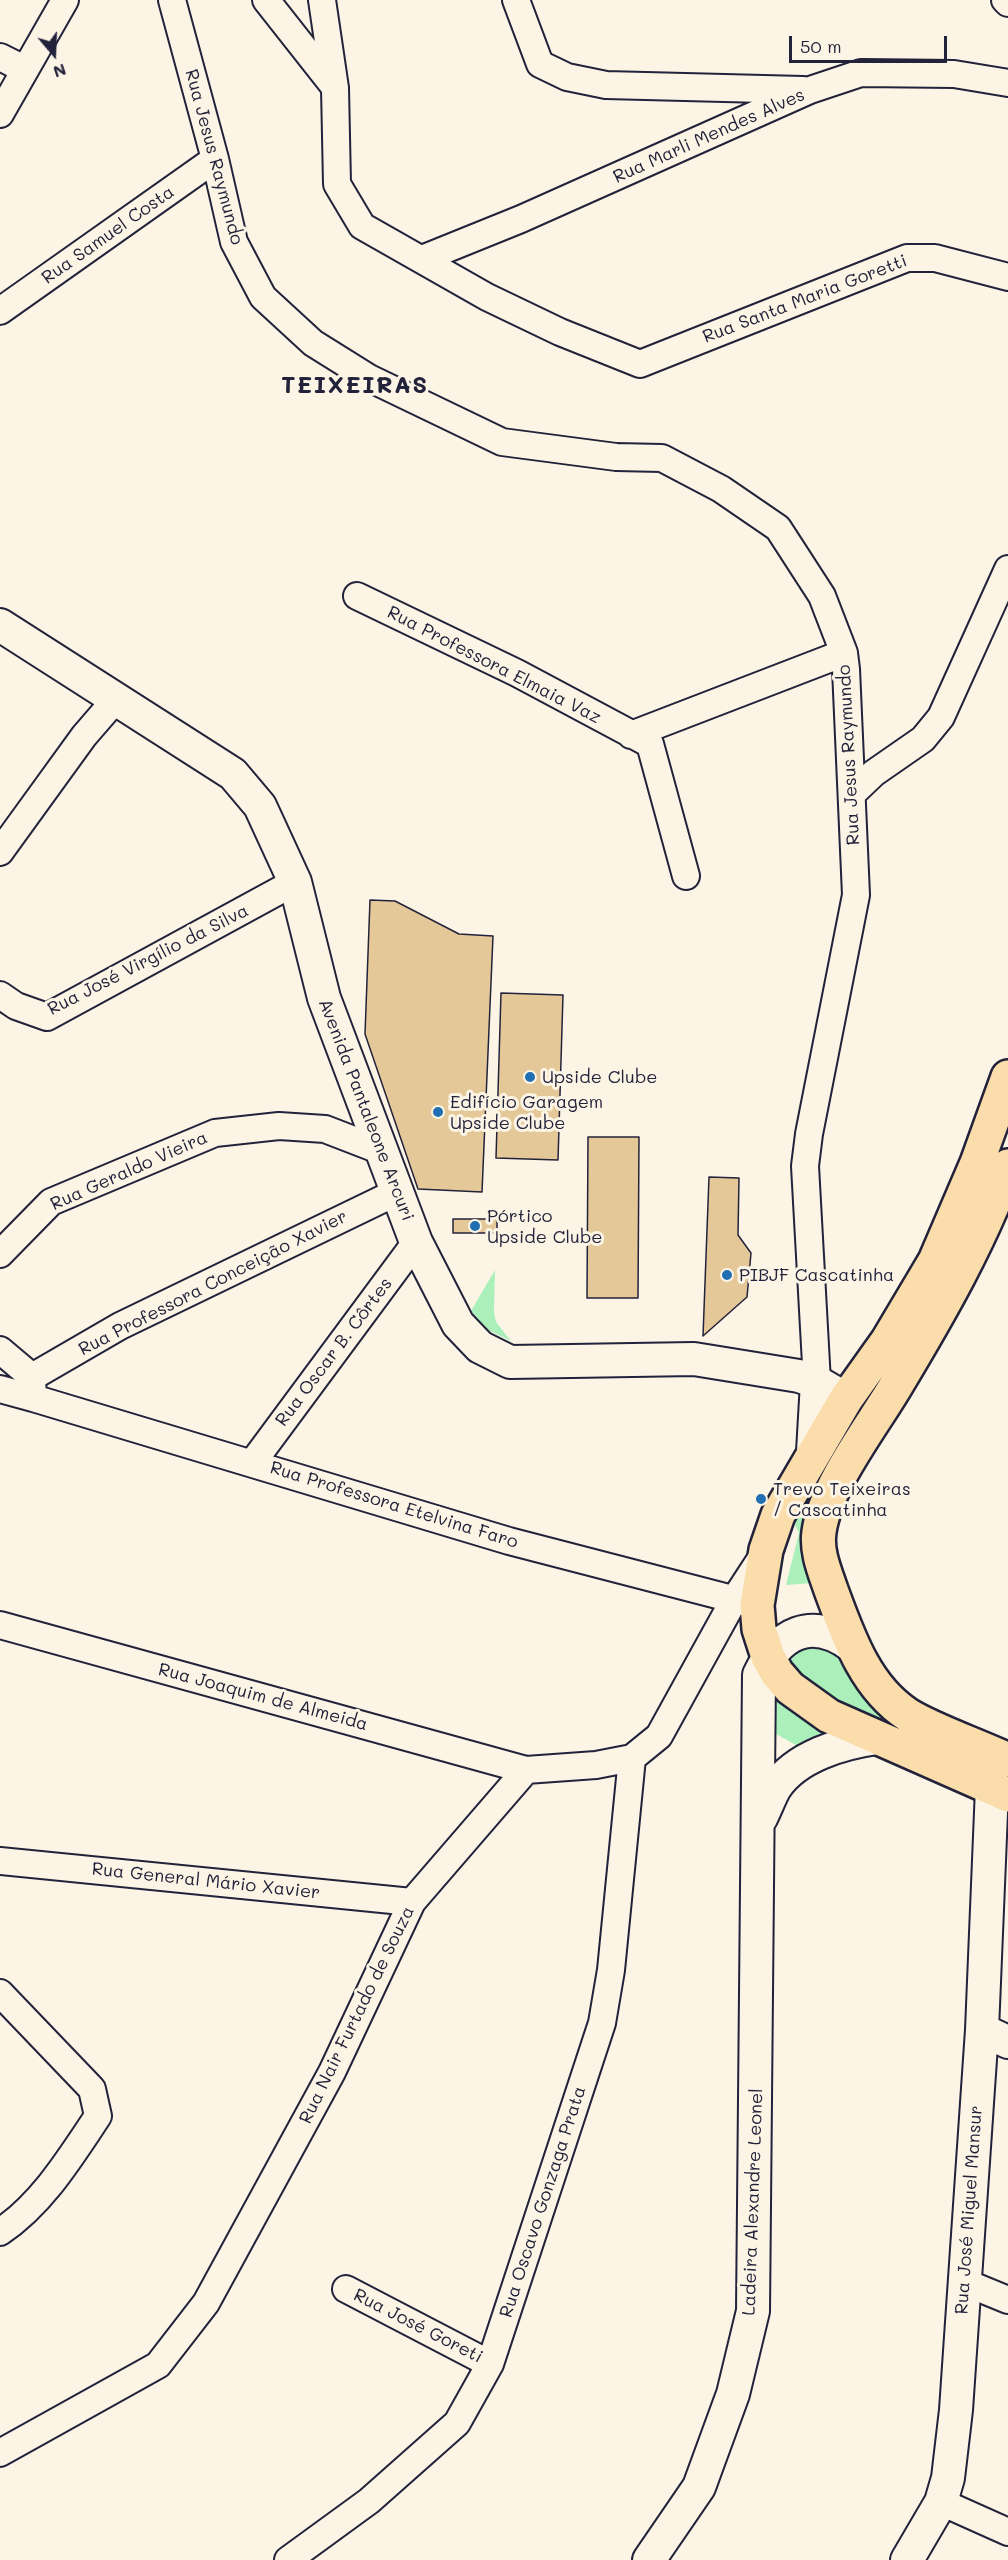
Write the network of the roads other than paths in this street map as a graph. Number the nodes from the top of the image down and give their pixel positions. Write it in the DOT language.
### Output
graph roads {
  1 [pos="65,0"];
  2 [pos="172,0"];
  3 [pos="266,0"];
  4 [pos="322,0"];
  5 [pos="516,0"];
  6 [pos="0,57"];
  7 [pos="24,69"];
  8 [pos="1008,83"];
  9 [pos="334,88"];
  10 [pos="810,90"];
  11 [pos="0,114"];
  12 [pos="215,159"];
  13 [pos="422,259"];
  14 [pos="1008,277"];
  15 [pos="0,311"];
  16 [pos="1008,569"];
  17 [pos="357,596"];
  18 [pos="0,625"];
  19 [pos="844,653"];
  20 [pos="116,699"];
  21 [pos="631,735"];
  22 [pos="853,793"];
  23 [pos="0,852"];
  24 [pos="686,876"];
  25 [pos="295,882"];
  26 [pos="0,995"];
  27 [pos="1008,1077"];
  28 [pos="381,1151"];
  29 [pos="1008,1166"];
  30 [pos="397,1192"];
  31 [pos="416,1242"];
  32 [pos="0,1254"];
  33 [pos="0,1350"];
  34 [pos="817,1382"];
  35 [pos="32,1388"];
  36 [pos="0,1389"];
  37 [pos="846,1399"];
  38 [pos="813,1452"];
  39 [pos="253,1462"];
  40 [pos="745,1603"];
  41 [pos="0,1625"];
  42 [pos="848,1634"];
  43 [pos="768,1657"];
  44 [pos="877,1738"];
  45 [pos="1006,1756"];
  46 [pos="632,1758"];
  47 [pos="526,1770"];
  48 [pos="1000,1791"];
  49 [pos="759,1821"];
  50 [pos="1008,1823"];
  51 [pos="990,1849"];
  52 [pos="0,1861"];
  53 [pos="412,1902"];
  54 [pos="0,1994"];
  55 [pos="995,2036"];
  56 [pos="0,2232"];
  57 [pos="964,2282"];
  58 [pos="346,2289"];
  59 [pos="1008,2300"];
  60 [pos="490,2364"];
  61 [pos="0,2453"];
  62 [pos="941,2502"];
  63 [pos="1008,2532"];
  64 [pos="288,2560"];
  65 [pos="649,2560"];
  66 [pos="907,2560"];
  1 -- 7 [label="street"];
  2 -- 12 [label="street, Rua Jesus Raymundo"];
  3 -- 9 [label="street"];
  4 -- 9 [label="street"];
  5 -- 10 [label="street"];
  6 -- 7 [label="street"];
  7 -- 11 [label="street"];
  8 -- 10 [label="street, Rua Marli Mendes Alves"];
  9 -- 13 [label="street"];
  10 -- 13 [label="street, Rua Marli Mendes Alves"];
  12 -- 15 [label="street, Rua Samuel Costa"];
  12 -- 19 [label="street, Rua Jesus Raymundo"];
  13 -- 14 [label="street, Rua Santa Maria Goretti"];
  16 -- 22 [label="street"];
  17 -- 21 [label="street, Rua Professora Elmaia Vaz"];
  18 -- 20 [label="street, Avenida Pantaleone Arcuri"];
  19 -- 21 [label="street"];
  19 -- 22 [label="street, Rua Jesus Raymundo"];
  20 -- 23 [label="street"];
  20 -- 25 [label="street, Avenida Pantaleone Arcuri"];
  21 -- 24 [label="street, Rua Professora Elmaia Vaz"];
  22 -- 34 [label="street, Rua Jesus Raymundo"];
  25 -- 26 [label="street, Rua José Virgílio da Silva"];
  25 -- 28 [label="street, Avenida Pantaleone Arcuri"];
  27 -- 37 [label="main road"];
  28 -- 30 [label="street, Avenida Pantaleone Arcuri"];
  28 -- 32 [label="street, Rua Geraldo Vieira"];
  29 -- 42 [label="main road"];
  30 -- 31 [label="street, Avenida Pantaleone Arcuri"];
  30 -- 35 [label="street, Rua Professora Conceição Xavier"];
  31 -- 34 [label="street, Avenida Pantaleone Arcuri"];
  31 -- 39 [label="street, Rua Oscar B. Côrtes"];
  33 -- 35 [label="street, Rua Professora Etelvina Faro"];
  34 -- 37 [label="street, Avenida Pantaleone Arcuri"];
  34 -- 38 [label="street, Rua Jesus Raymundo"];
  35 -- 36 [label="street, Rua Professora Etelvina Faro"];
  35 -- 39 [label="street, Rua Professora Etelvina Faro"];
  37 -- 38 [label="main road"];
  37 -- 42 [label="main road"];
  38 -- 40 [label="main road"];
  39 -- 40 [label="street, Rua Professora Etelvina Faro"];
  40 -- 43 [label="main road"];
  40 -- 46 [label="street"];
  41 -- 47 [label="street, Rua Joaquim de Almeida"];
  42 -- 43 [label="street"];
  42 -- 45 [label="main road"];
  43 -- 44 [label="main road"];
  43 -- 49 [label="street, Ladeira Alexandre Leonel"];
  44 -- 48 [label="main road"];
  44 -- 49 [label="street, Ladeira Alexandre Leonel"];
  46 -- 47 [label="street"];
  46 -- 60 [label="street, Rua Oscavo Gonzaga Prata"];
  47 -- 53 [label="street, Rua Nair Furtado de Souza"];
  48 -- 51 [label="street, Rua José Miguel Mansur"];
  49 -- 65 [label="street, Ladeira Alexandre Leonel"];
  50 -- 51 [label="street"];
  51 -- 55 [label="street, Rua José Miguel Mansur"];
  52 -- 53 [label="street, Rua General Mário Xavier"];
  53 -- 61 [label="street, Rua Nair Furtado de Souza"];
  54 -- 56 [label="street"];
  55 -- 57 [label="street, Rua José Miguel Mansur"];
  57 -- 59 [label="street"];
  57 -- 62 [label="street, Rua José Miguel Mansur"];
  58 -- 60 [label="street, Rua José Goreti"];
  60 -- 64 [label="street, Rua Oscavo Gonzaga Prata"];
  62 -- 63 [label="street"];
  62 -- 66 [label="street, Rua José Miguel Mansur"];
}
